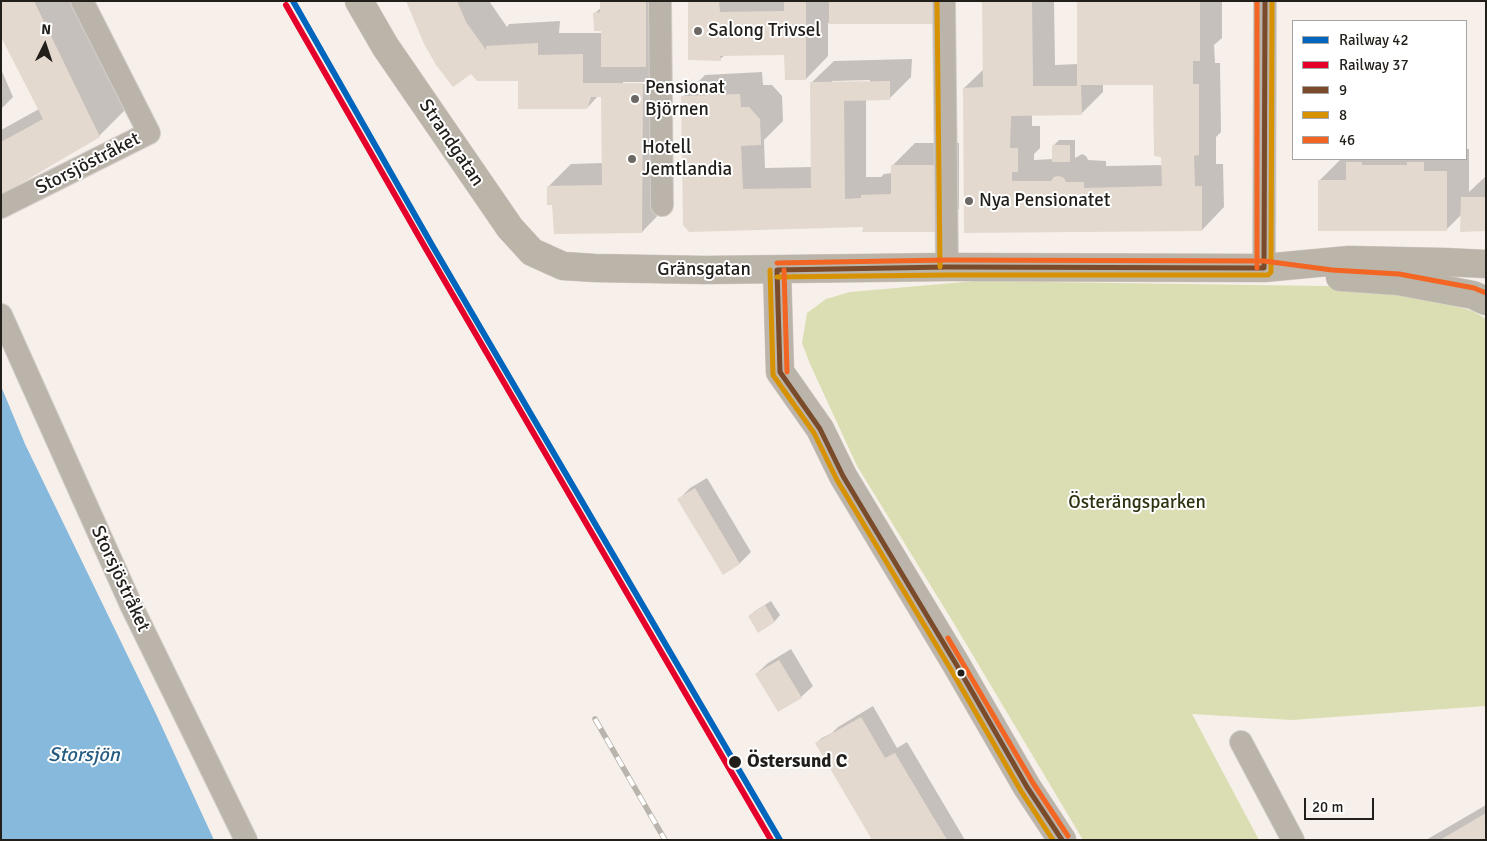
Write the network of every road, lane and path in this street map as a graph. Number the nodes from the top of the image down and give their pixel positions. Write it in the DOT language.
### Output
graph roads {
  1 [pos="82,1"];
  2 [pos="359,1"];
  3 [pos="660,1"];
  4 [pos="944,1"];
  5 [pos="1265,1"];
  6 [pos="662,205"];
  7 [pos="1,207"];
  8 [pos="1486,264"];
  9 [pos="563,266"];
  10 [pos="947,267"];
  11 [pos="1264,268"];
  12 [pos="777,270"];
  13 [pos="1486,301"];
  14 [pos="1,315"];
  15 [pos="1241,742"];
  16 [pos="246,840"];
  17 [pos="1062,840"];
  18 [pos="1293,840"];
  1 -- 7 [label="street, Storsjöstråket"];
  2 -- 9 [label="main road, Strandgatan"];
  3 -- 6 [label="street"];
  4 -- 10 [label="street"];
  5 -- 11 [label="street"];
  8 -- 11 [label="main road, Gränsgatan"];
  9 -- 12 [label="main road, Gränsgatan"];
  10 -- 11 [label="main road, Gränsgatan"];
  10 -- 12 [label="main road, Gränsgatan"];
  11 -- 13 [label="main road, Gränsgatan"];
  12 -- 17 [label="street"];
  14 -- 16 [label="street, Storsjöstråket"];
  15 -- 18 [label="street"];
}
